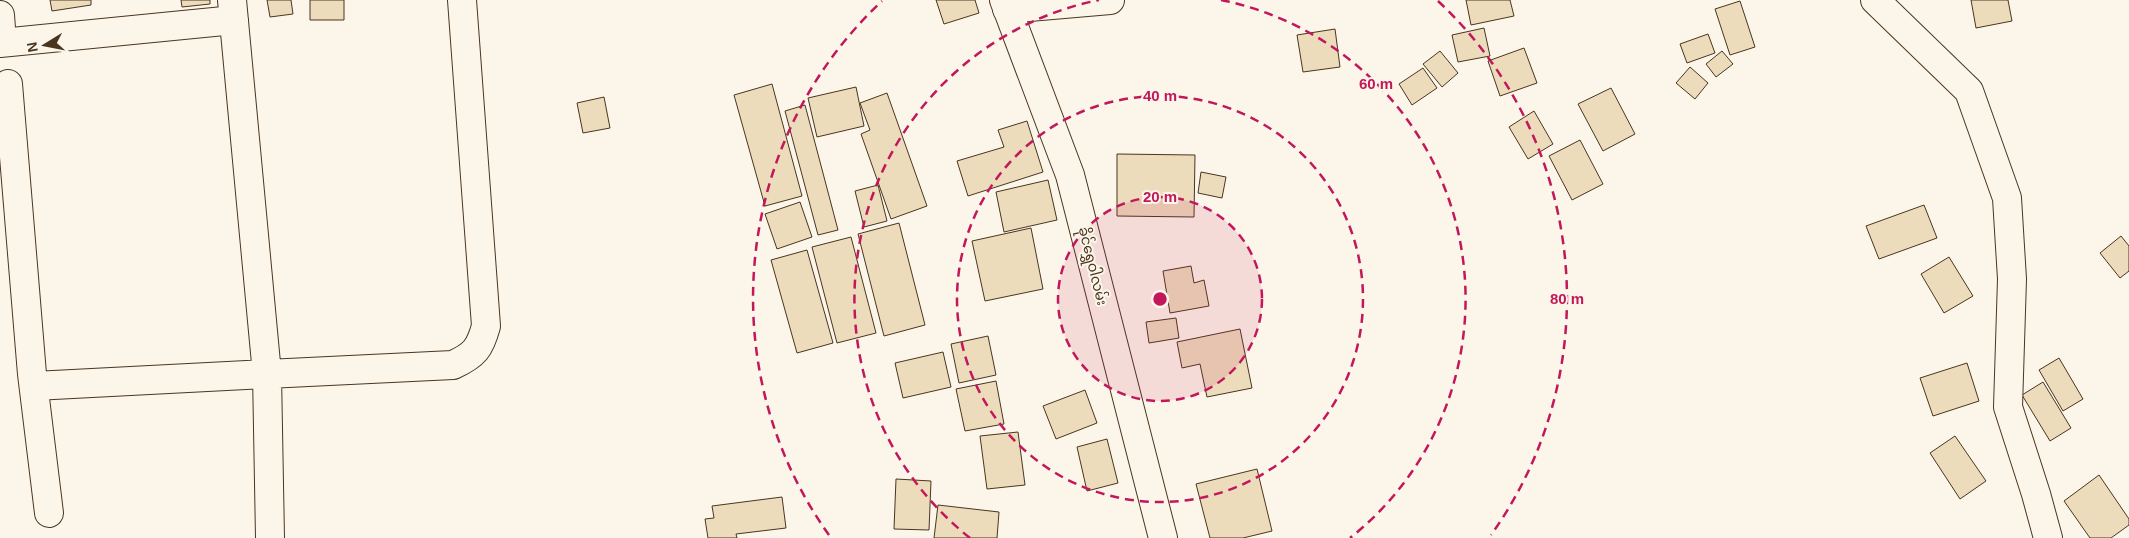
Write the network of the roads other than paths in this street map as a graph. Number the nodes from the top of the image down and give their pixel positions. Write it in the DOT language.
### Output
graph roads {
  1 [pos="462,0"];
  2 [pos="1110,0"];
  3 [pos="1875,0"];
  4 [pos="1006,4"];
  5 [pos="233,10"];
  6 [pos="0,15"];
  7 [pos="1,43"];
  8 [pos="8,84"];
  9 [pos="267,374"];
  10 [pos="34,386"];
  11 [pos="49,513"];
  12 [pos="270,538"];
  13 [pos="1163,538"];
  14 [pos="2048,538"];
  1 -- 9 [label="street"];
  2 -- 4 [label="street"];
  3 -- 14 [label="street"];
  4 -- 13 [label="street, ခိုင်ရွှေဝါလမ်း"];
  5 -- 7 [label="street"];
  5 -- 9 [label="street"];
  6 -- 7 [label="street"];
  8 -- 10 [label="street"];
  9 -- 10 [label="street"];
  9 -- 12 [label="street"];
  10 -- 11 [label="street"];
}
